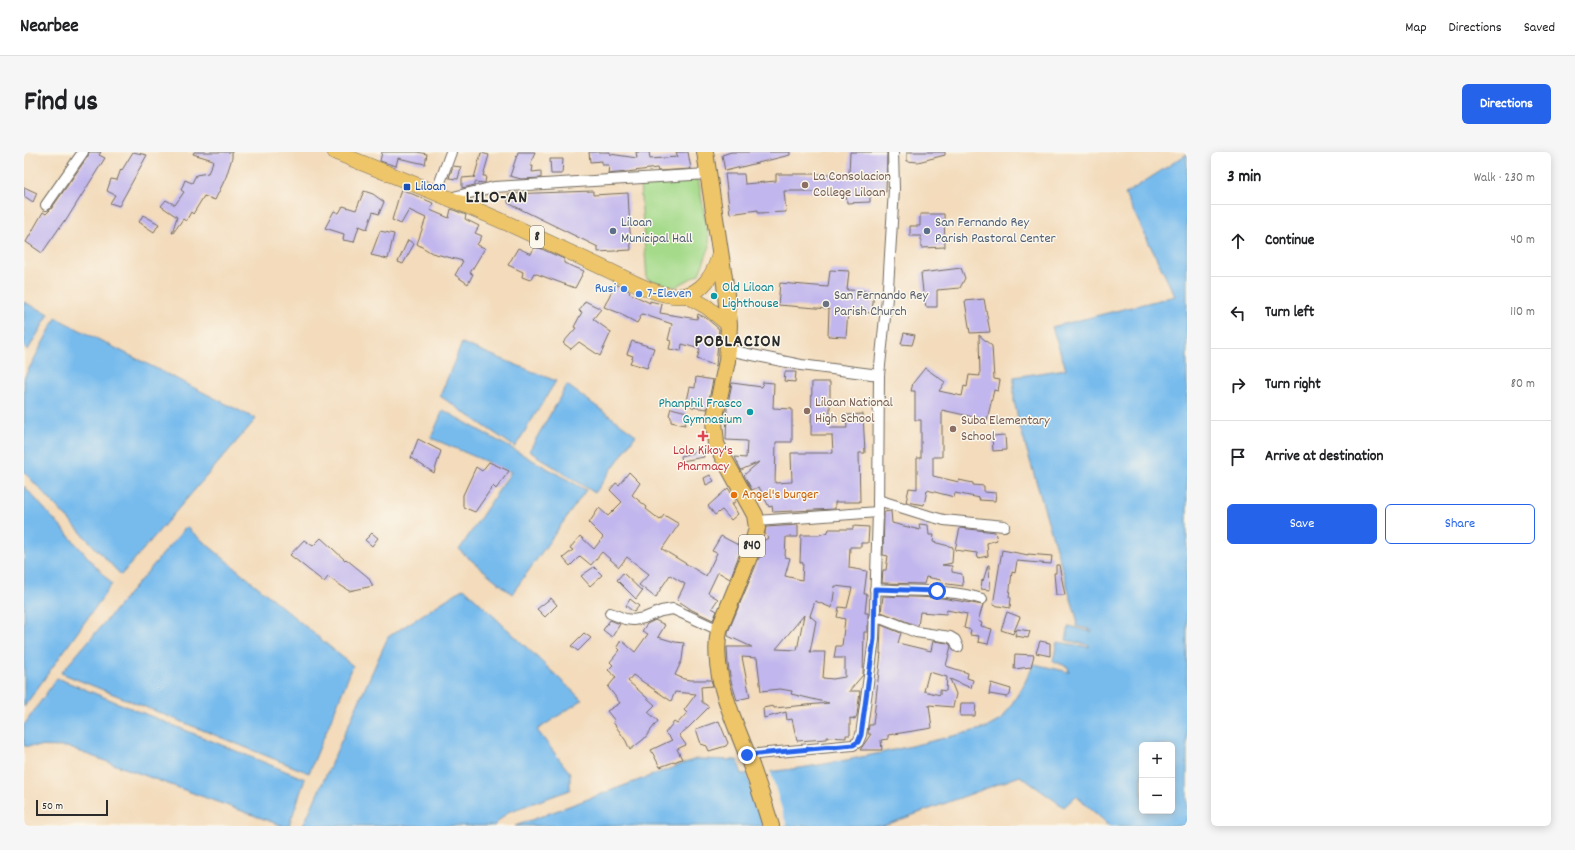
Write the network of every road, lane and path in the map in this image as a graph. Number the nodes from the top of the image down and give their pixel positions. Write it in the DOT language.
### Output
graph roads {
  1 [pos="83,152"];
  2 [pos="335,152"];
  3 [pos="451,152"];
  4 [pos="705,152"];
  5 [pos="893,152"];
  6 [pos="708,174"];
  7 [pos="442,196"];
  8 [pos="46,206"];
  9 [pos="720,251"];
  10 [pos="686,295"];
  11 [pos="729,325"];
  12 [pos="728,350"];
  13 [pos="879,375"];
  14 [pos="878,500"];
  15 [pos="878,512"];
  16 [pos="756,521"];
  17 [pos="1004,526"];
  18 [pos="875,589"];
  19 [pos="982,599"];
  20 [pos="610,613"];
  21 [pos="874,618"];
  22 [pos="719,630"];
  23 [pos="958,646"];
  24 [pos="750,761"];
  25 [pos="771,826"];
  1 -- 8 [label="street"];
  2 -- 7 [label="main road, 8"];
  3 -- 7 [label="street"];
  4 -- 6 [label="highway"];
  5 -- 13 [label="street"];
  6 -- 7 [label="street"];
  6 -- 9 [label="highway"];
  7 -- 10 [label="main road, 8"];
  9 -- 10 [label="main road"];
  9 -- 11 [label="highway, 840"];
  10 -- 11 [label="main road"];
  11 -- 12 [label="highway, 840"];
  12 -- 13 [label="street"];
  12 -- 16 [label="highway, 840"];
  13 -- 14 [label="street"];
  14 -- 15 [label="street"];
  14 -- 17 [label="street"];
  15 -- 16 [label="street"];
  15 -- 18 [label="street"];
  16 -- 22 [label="highway, 840"];
  18 -- 19 [label="street"];
  18 -- 21 [label="street"];
  20 -- 22 [label="street"];
  21 -- 23 [label="street"];
  21 -- 24 [label="street"];
  22 -- 24 [label="highway, 840"];
  24 -- 25 [label="highway, 840"];
}
